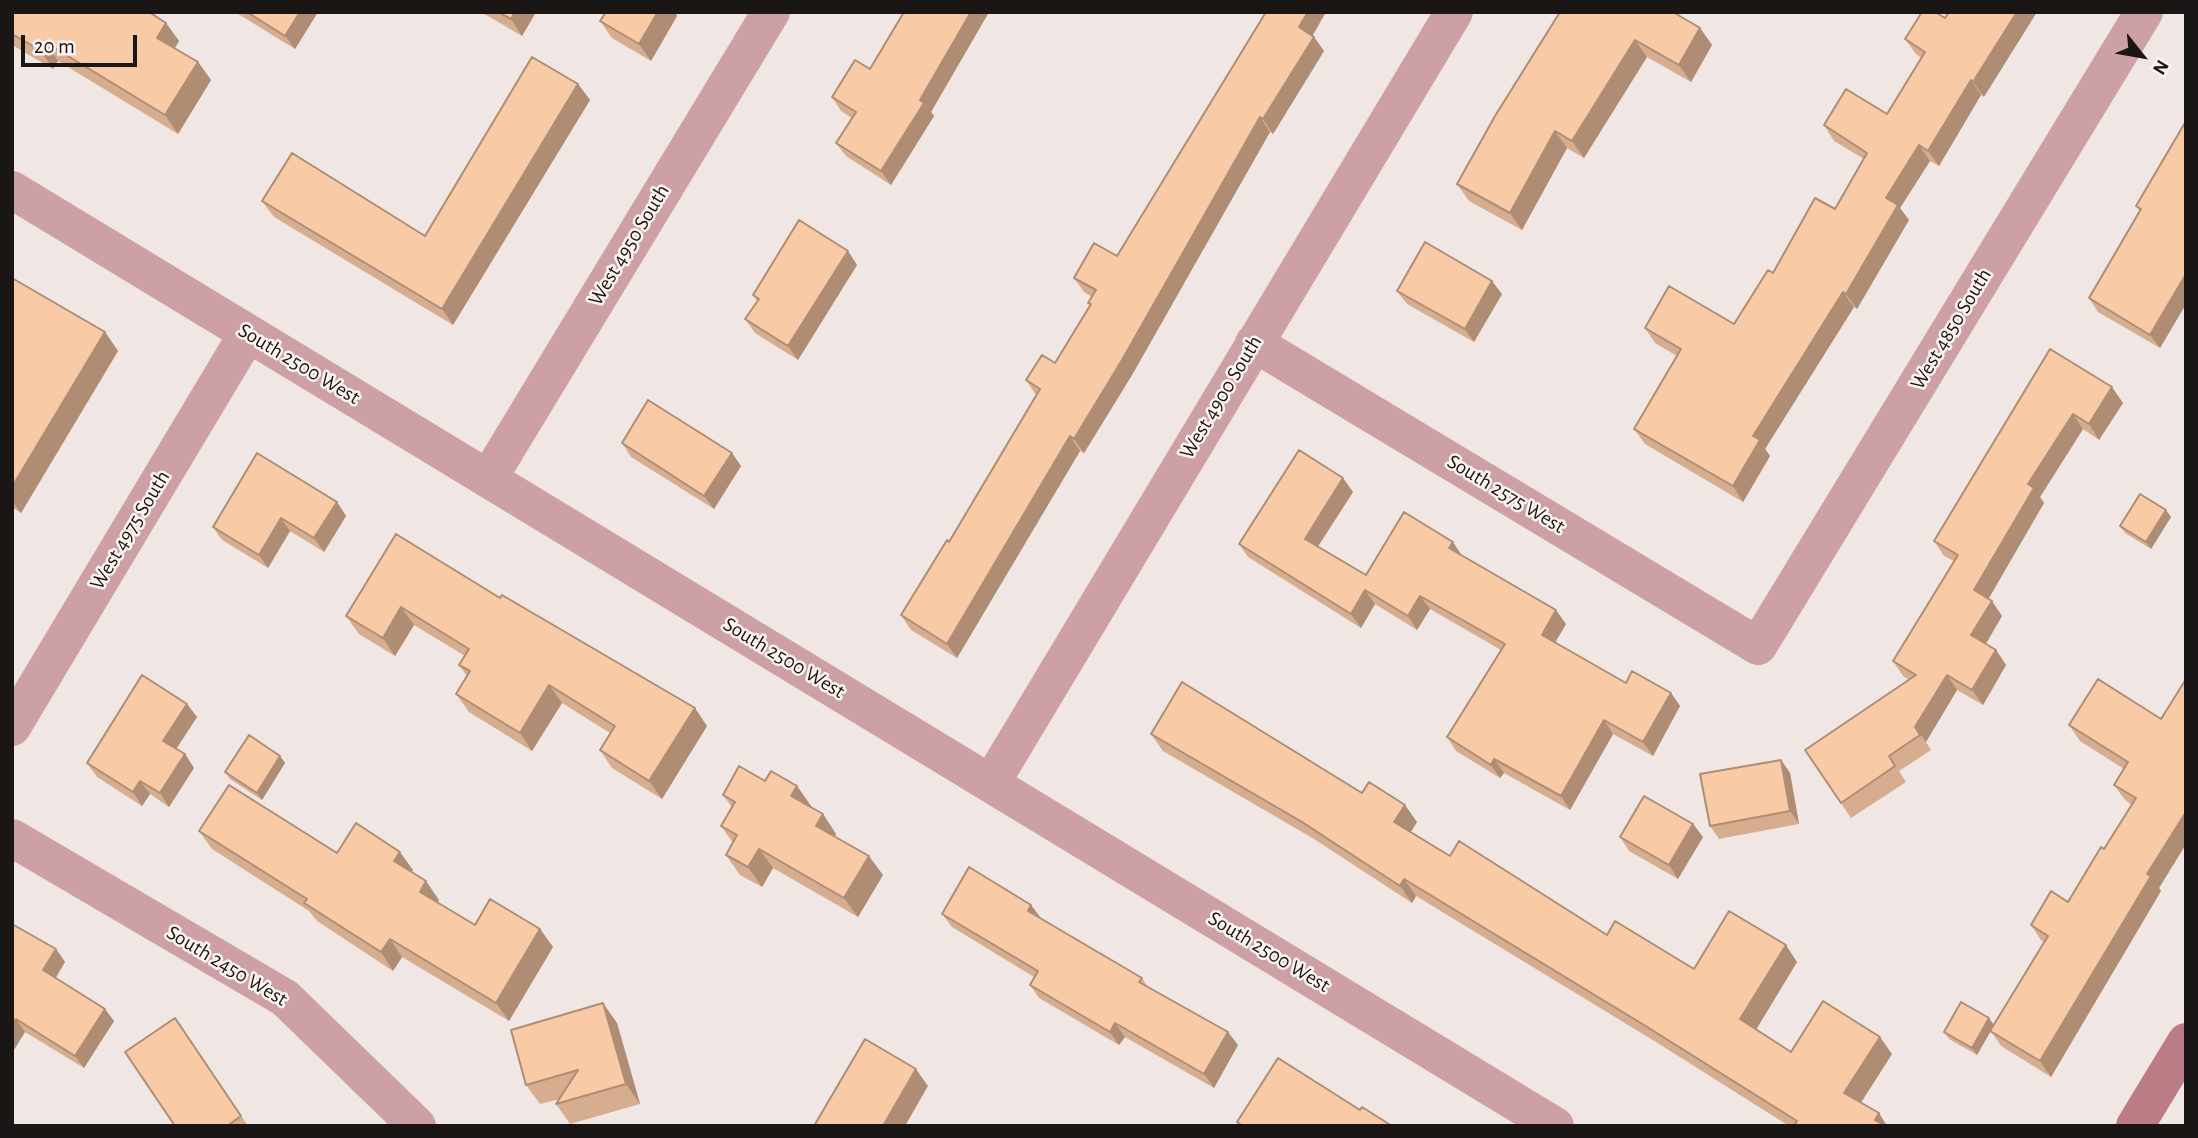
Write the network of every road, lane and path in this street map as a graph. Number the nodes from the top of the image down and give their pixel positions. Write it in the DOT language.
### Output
graph roads {
  1 [pos="771,12"];
  2 [pos="1454,12"];
  3 [pos="2144,12"];
  4 [pos="12,190"];
  5 [pos="248,333"];
  6 [pos="1254,343"];
  7 [pos="488,479"];
  8 [pos="1758,646"];
  9 [pos="12,727"];
  10 [pos="991,783"];
  11 [pos="12,838"];
  12 [pos="2186,1042"];
  13 [pos="418,1125"];
  14 [pos="1555,1126"];
  15 [pos="2135,1126"];
  1 -- 7 [label="street, West 4950 South"];
  2 -- 6 [label="street, West 4900 South"];
  3 -- 8 [label="street, West 4850 South"];
  4 -- 5 [label="street, South 2500 West"];
  5 -- 7 [label="street, South 2500 West"];
  5 -- 9 [label="street, West 4975 South"];
  6 -- 8 [label="street, South 2575 West"];
  6 -- 10 [label="street, West 4900 South"];
  7 -- 10 [label="street, South 2500 West"];
  10 -- 14 [label="street, South 2500 West"];
  11 -- 13 [label="street, South 2450 West"];
  12 -- 15 [label="main road"];
}
